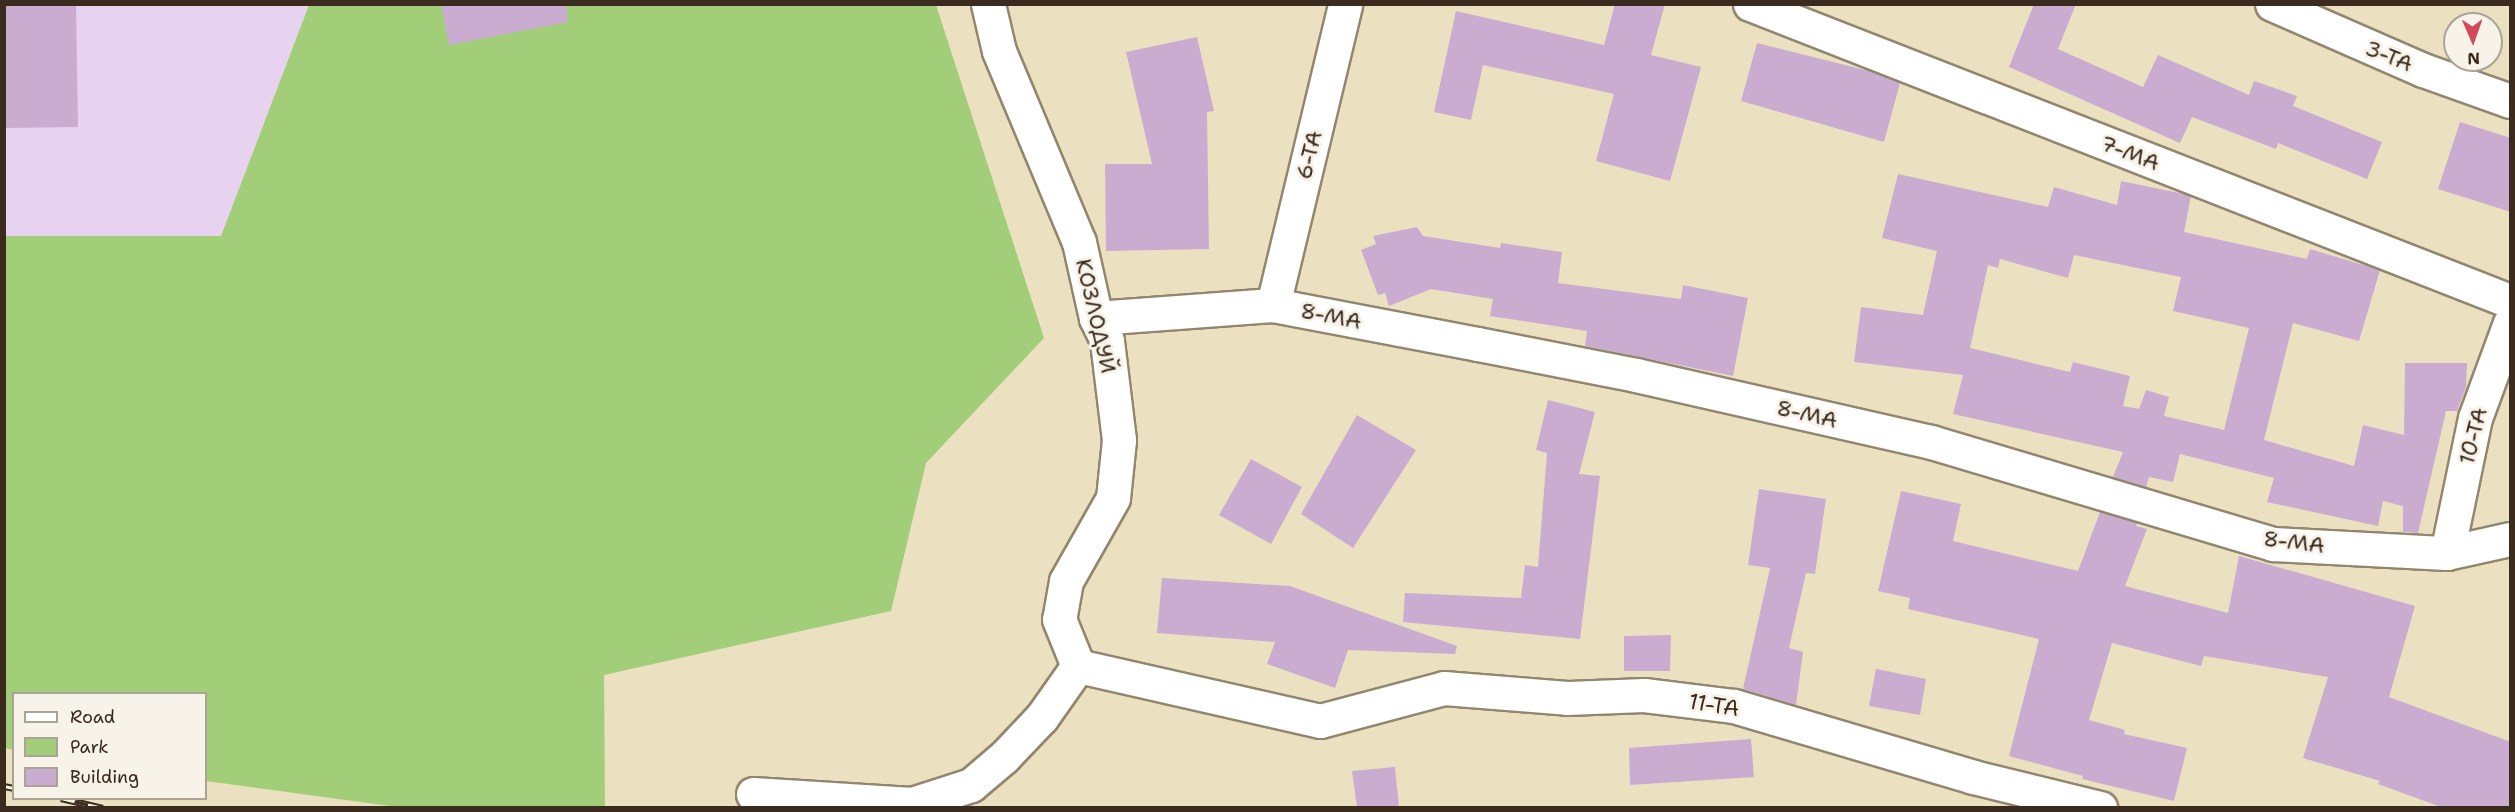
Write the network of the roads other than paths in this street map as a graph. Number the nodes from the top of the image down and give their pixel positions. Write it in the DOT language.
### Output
graph roads {
  1 [pos="988,4"];
  2 [pos="1345,4"];
  3 [pos="1750,4"];
  4 [pos="2271,4"];
  5 [pos="2511,101"];
  6 [pos="2511,301"];
  7 [pos="1273,306"];
  8 [pos="1096,318"];
  9 [pos="2511,323"];
  10 [pos="2511,539"];
  11 [pos="2447,553"];
  12 [pos="1078,666"];
  13 [pos="753,794"];
  14 [pos="2100,807"];
  1 -- 8 [label="street, КОЗЛОДУЙ"];
  2 -- 7 [label="street, 6-ТА"];
  3 -- 6 [label="street, 7-МА"];
  4 -- 5 [label="street, 3-ТА"];
  7 -- 8 [label="street, 8-МА"];
  7 -- 11 [label="street, 8-МА"];
  8 -- 12 [label="street, КОЗЛОДУЙ"];
  9 -- 11 [label="street, 10-ТА"];
  10 -- 11 [label="street, 8-МА"];
  12 -- 13 [label="street"];
  12 -- 14 [label="street, 11-ТА"];
}
